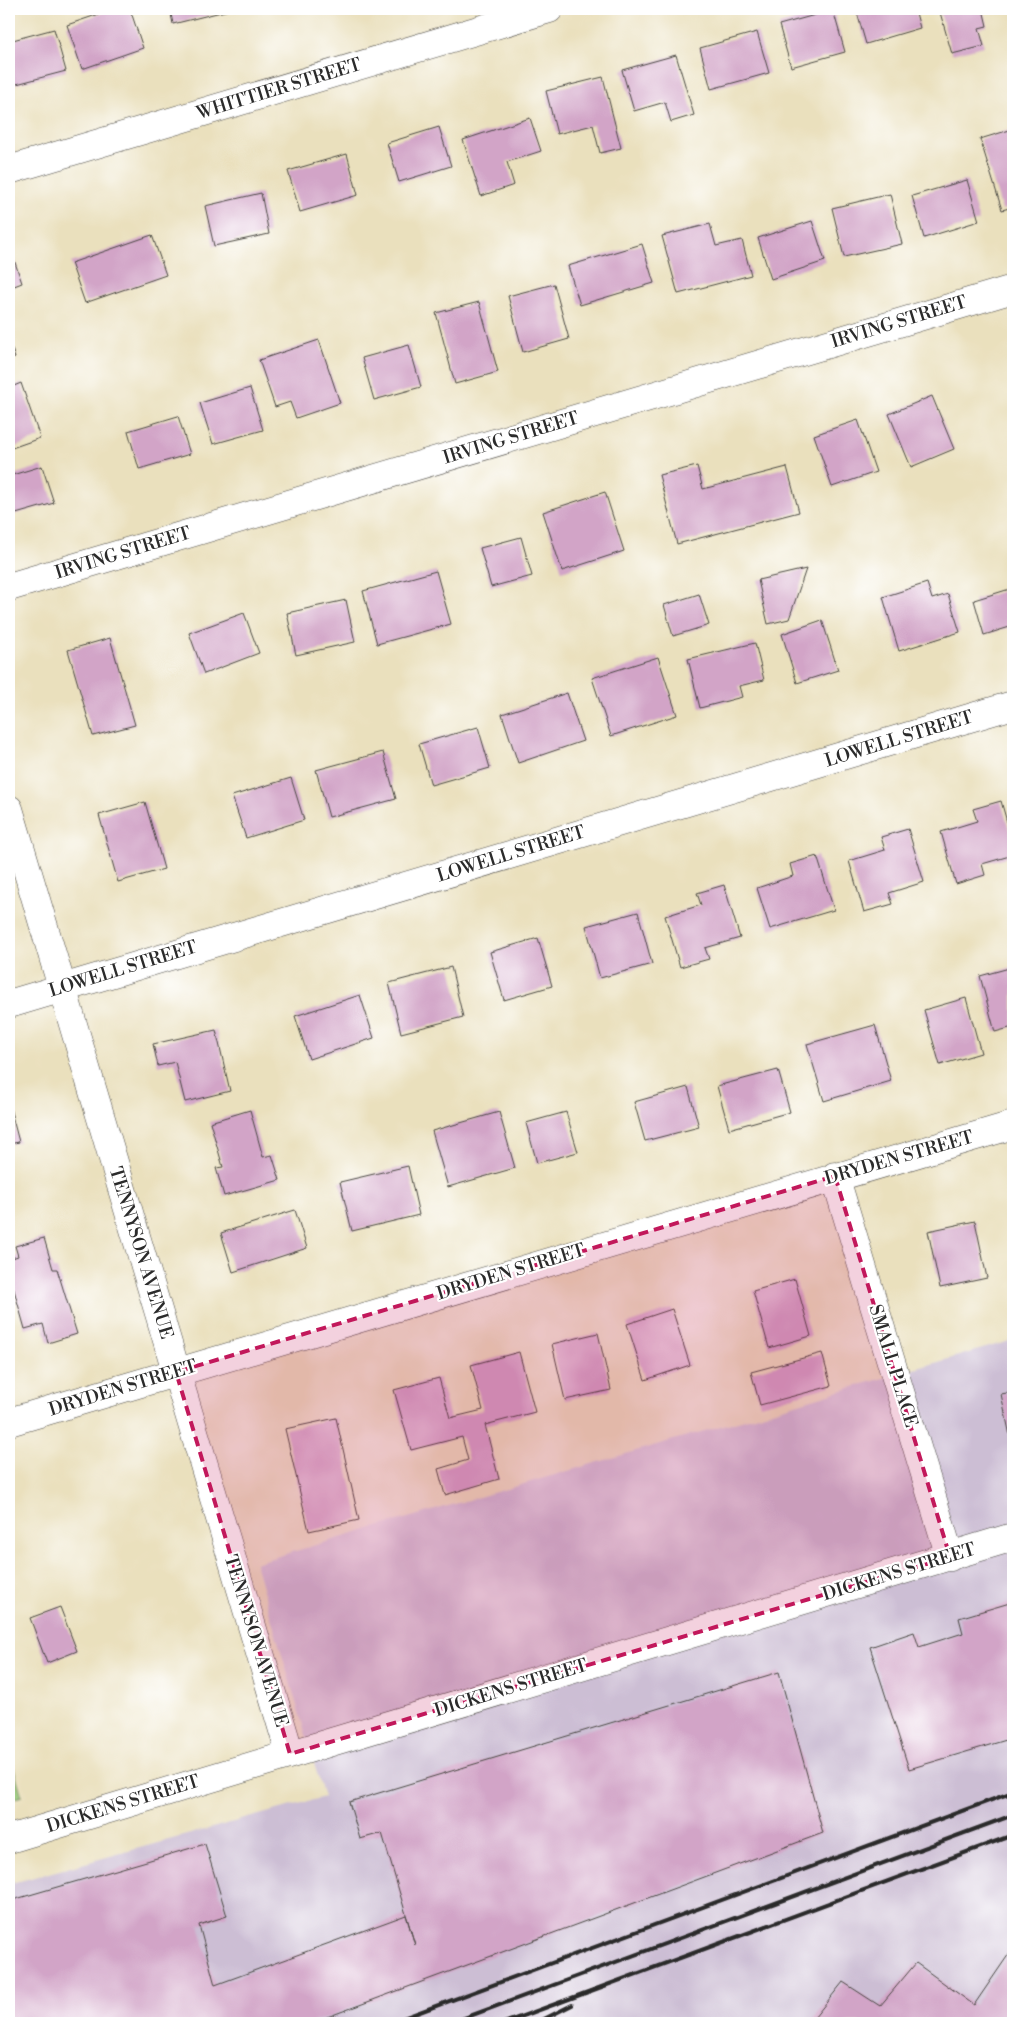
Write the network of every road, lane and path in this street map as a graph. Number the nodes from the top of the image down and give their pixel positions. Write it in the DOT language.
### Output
graph roads {
  1 [pos="549,9"];
  2 [pos="9,170"];
  3 [pos="1013,288"];
  4 [pos="9,587"];
  5 [pos="1013,705"];
  6 [pos="9,808"];
  7 [pos="62,988"];
  8 [pos="9,1004"];
  9 [pos="1013,1125"];
  10 [pos="836,1176"];
  11 [pos="176,1372"];
  12 [pos="9,1422"];
  13 [pos="1013,1537"];
  14 [pos="950,1557"];
  15 [pos="290,1754"];
  16 [pos="9,1839"];
  1 -- 2 [label="street, WHITTIER STREET"];
  3 -- 4 [label="street, IRVING STREET"];
  5 -- 7 [label="street, LOWELL STREET"];
  6 -- 7 [label="street, TENNYSON AVENUE"];
  7 -- 8 [label="street, LOWELL STREET"];
  7 -- 11 [label="street, TENNYSON AVENUE"];
  9 -- 10 [label="street, DRYDEN STREET"];
  10 -- 11 [label="street, DRYDEN STREET"];
  10 -- 14 [label="street, SMALL PLACE"];
  11 -- 12 [label="street, DRYDEN STREET"];
  11 -- 15 [label="street, TENNYSON AVENUE"];
  13 -- 14 [label="street, DICKENS STREET"];
  14 -- 15 [label="street, DICKENS STREET"];
  15 -- 16 [label="street, DICKENS STREET"];
}
